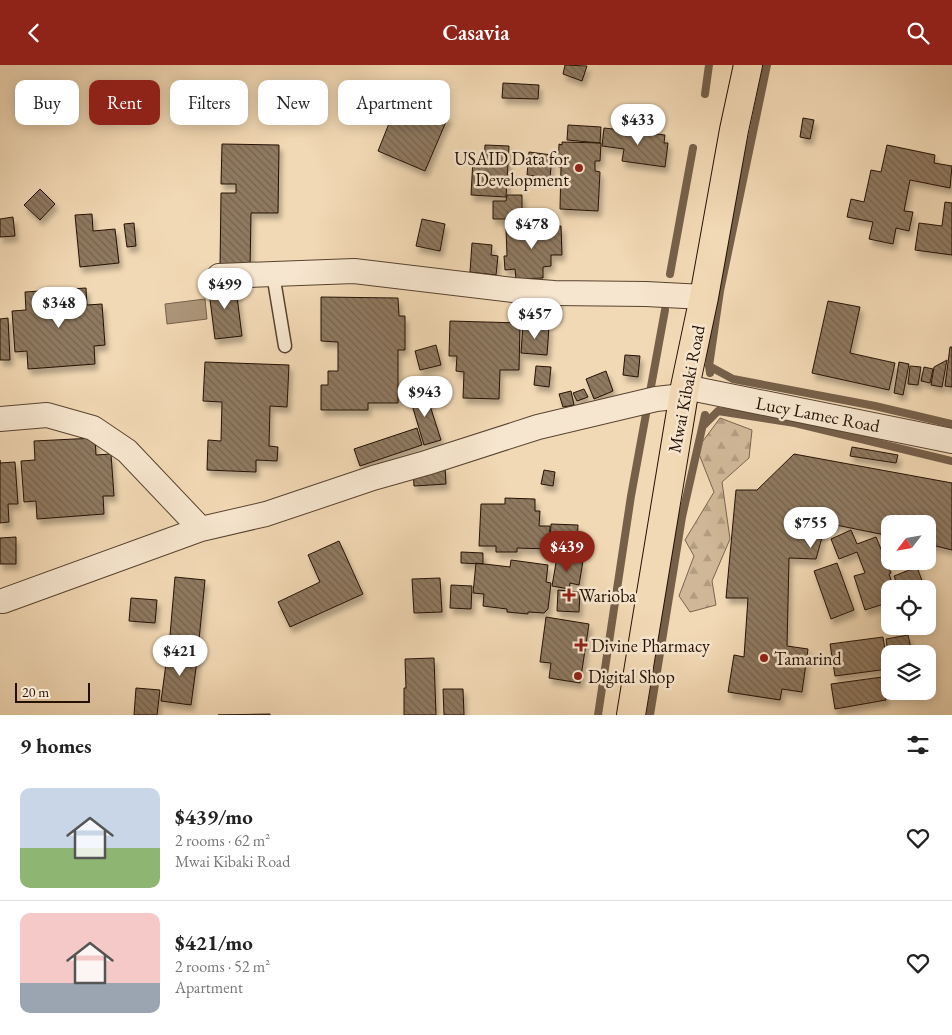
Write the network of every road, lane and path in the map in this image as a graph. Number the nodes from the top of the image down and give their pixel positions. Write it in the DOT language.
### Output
graph roads {
  1 [pos="748,65"];
  2 [pos="272,274"];
  3 [pos="219,276"];
  4 [pos="704,297"];
  5 [pos="285,346"];
  6 [pos="684,392"];
  7 [pos="0,419"];
  8 [pos="952,441"];
  9 [pos="201,529"];
  10 [pos="2,601"];
  11 [pos="631,715"];
  1 -- 4 [label="main road, Mwai Kibaki Road"];
  2 -- 3 [label="street"];
  2 -- 4 [label="street"];
  2 -- 5 [label="lane"];
  4 -- 6 [label="main road, Mwai Kibaki Road"];
  6 -- 8 [label="street, Lucy Lamec Road"];
  6 -- 9 [label="street, Lucy Lamec Road"];
  6 -- 11 [label="main road, Mwai Kibaki Road"];
  7 -- 9 [label="street"];
  9 -- 10 [label="street, Lucy Lamec Road"];
}
